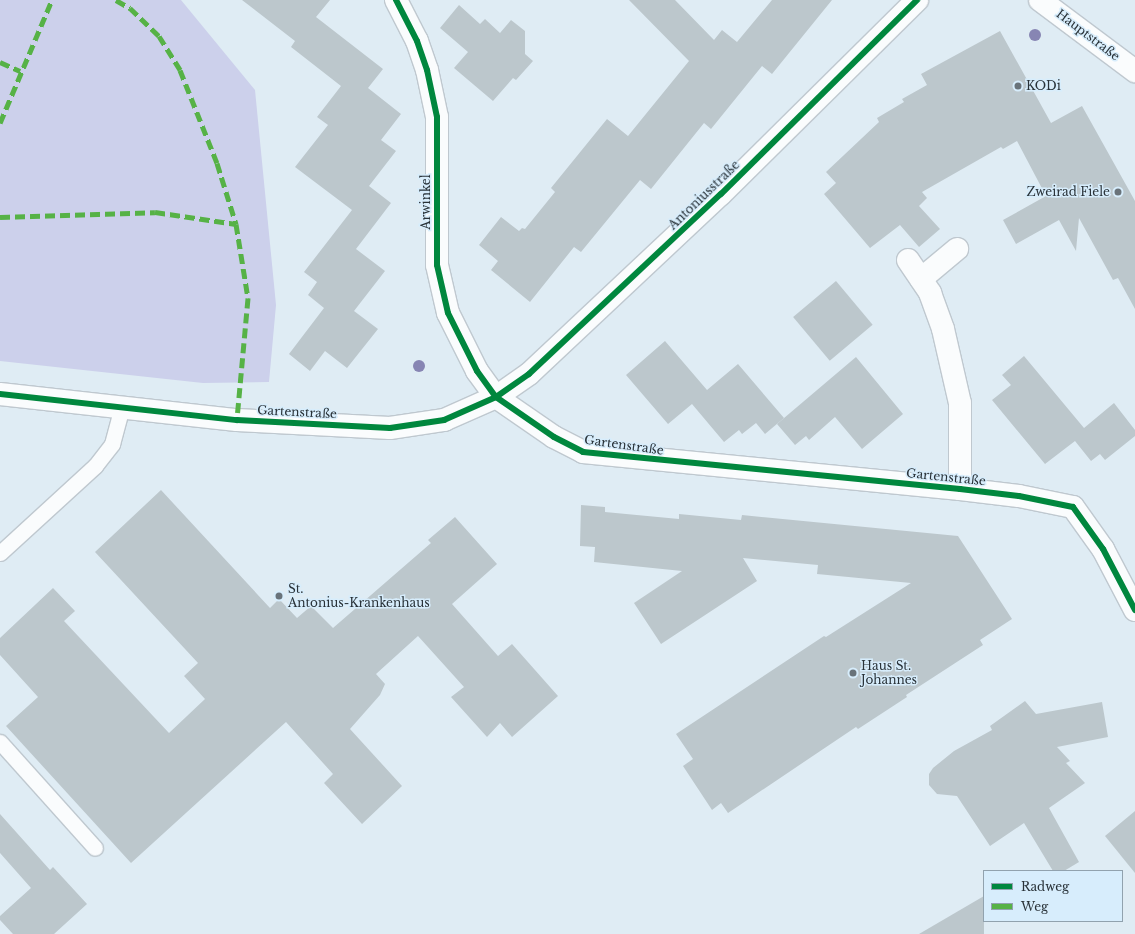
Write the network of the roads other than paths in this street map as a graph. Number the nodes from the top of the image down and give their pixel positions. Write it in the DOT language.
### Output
graph roads {
  1 [pos="396,0"];
  2 [pos="917,0"];
  3 [pos="1040,0"];
  4 [pos="1135,71"];
  5 [pos="957,249"];
  6 [pos="908,260"];
  7 [pos="921,279"];
  8 [pos="0,394"];
  9 [pos="496,397"];
  10 [pos="122,407"];
  11 [pos="960,489"];
  12 [pos="0,553"];
  13 [pos="1135,610"];
  14 [pos="0,742"];
  15 [pos="95,848"];
  1 -- 9 [label="street, Arwinkel"];
  2 -- 9 [label="street, Antoniusstraße"];
  3 -- 4 [label="street, Hauptstraße"];
  5 -- 7 [label="street"];
  6 -- 7 [label="street, Gartenstraße"];
  7 -- 11 [label="street, Gartenstraße"];
  8 -- 10 [label="street, Gartenstraße"];
  9 -- 10 [label="street, Gartenstraße"];
  9 -- 11 [label="street, Gartenstraße"];
  10 -- 12 [label="lane"];
  11 -- 13 [label="street, Gartenstraße"];
  14 -- 15 [label="lane"];
}
